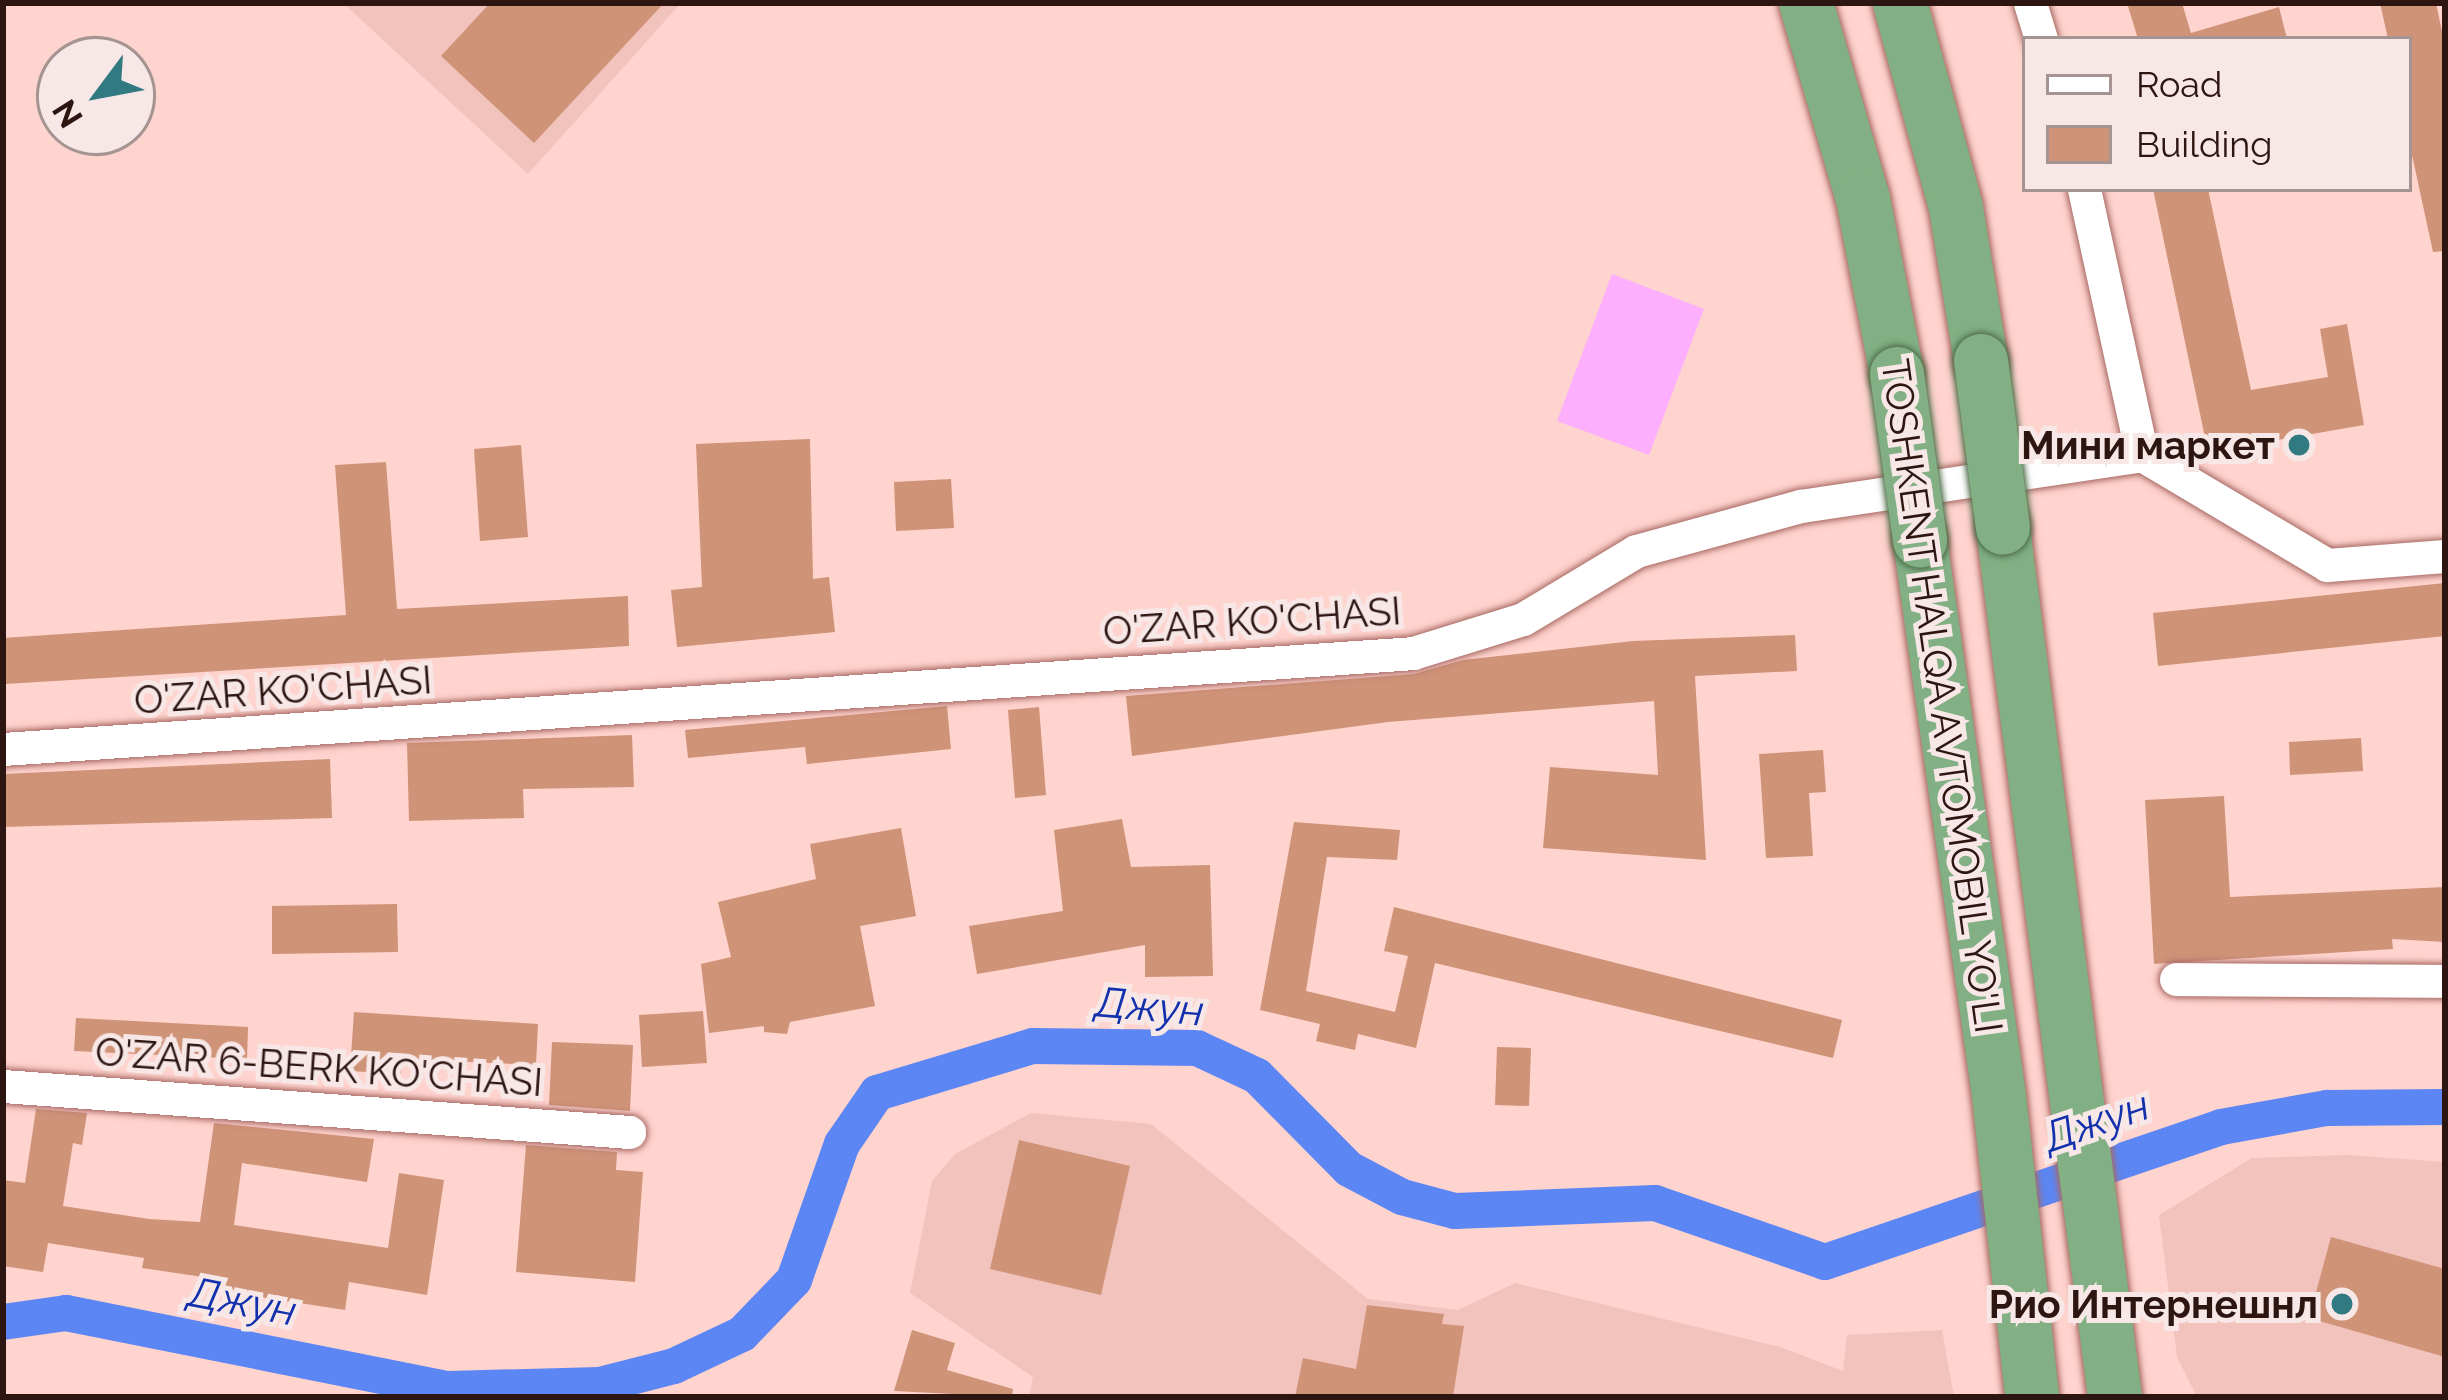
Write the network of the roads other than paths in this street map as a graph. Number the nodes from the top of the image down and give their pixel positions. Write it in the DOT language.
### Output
graph roads {
  1 [pos="1806,3"];
  2 [pos="1900,3"];
  3 [pos="2030,3"];
  4 [pos="2040,36"];
  5 [pos="2085,192"];
  6 [pos="2142,454"];
  7 [pos="2445,556"];
  8 [pos="3,749"];
  9 [pos="2176,979"];
  10 [pos="2445,981"];
  11 [pos="3,1086"];
  12 [pos="629,1132"];
  13 [pos="2121,1383"];
  14 [pos="2025,1386"];
  1 -- 14 [label="highway, TOSHKENT HALQA AVTOMOBIL YO'LI, bridge"];
  2 -- 13 [label="highway, TOSHKENT HALQA AVTOMOBIL YO'LI, bridge"];
  3 -- 4 [label="street"];
  5 -- 6 [label="street"];
  6 -- 7 [label="street"];
  6 -- 8 [label="street, O'ZAR KO'CHASI"];
  9 -- 10 [label="street"];
  11 -- 12 [label="street, O'ZAR 6-BERK KO'CHASI"];
}
